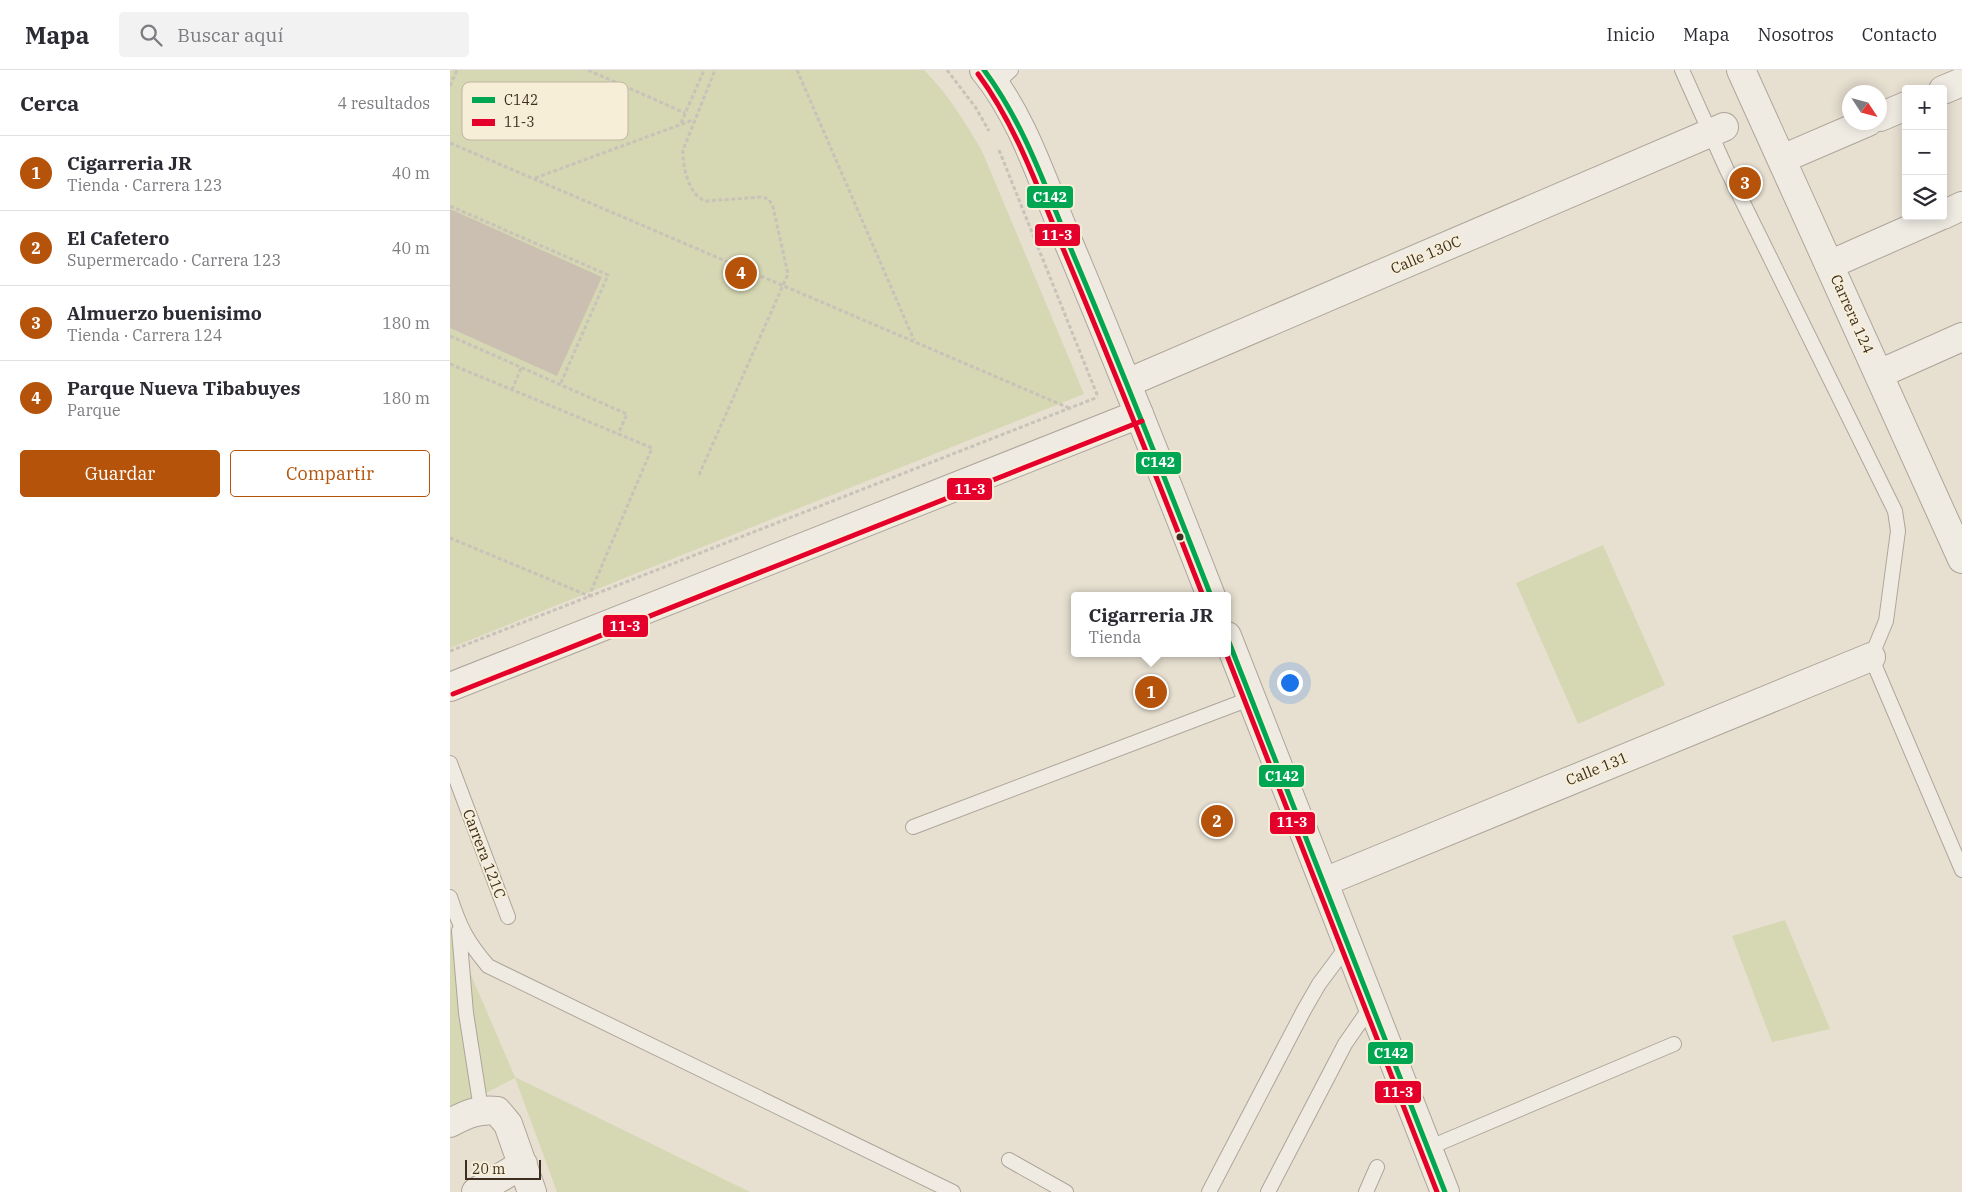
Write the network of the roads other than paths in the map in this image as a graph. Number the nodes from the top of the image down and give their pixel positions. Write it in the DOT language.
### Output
graph roads {
  1 [pos="1682,70"];
  2 [pos="1741,70"];
  3 [pos="997,75"];
  4 [pos="1962,82"];
  5 [pos="1947,88"];
  6 [pos="1902,108"];
  7 [pos="1887,115"];
  8 [pos="1717,130"];
  9 [pos="1849,130"];
  10 [pos="1782,159"];
  11 [pos="1962,206"];
  12 [pos="1947,213"];
  13 [pos="1931,220"];
  14 [pos="1830,265"];
  15 [pos="1962,337"];
  16 [pos="1879,374"];
  17 [pos="1127,383"];
  18 [pos="1139,414"];
  19 [pos="1962,558"];
  20 [pos="1209,592"];
  21 [pos="1231,646"];
  22 [pos="1871,657"];
  23 [pos="450,687"];
  24 [pos="1252,698"];
  25 [pos="450,763"];
  26 [pos="913,827"];
  27 [pos="1962,870"];
  28 [pos="1324,882"];
  29 [pos="450,897"];
  30 [pos="508,918"];
  31 [pos="458,923"];
  32 [pos="1348,945"];
  33 [pos="1372,1005"];
  34 [pos="1674,1044"];
  35 [pos="489,1110"];
  36 [pos="450,1123"];
  37 [pos="1428,1148"];
  38 [pos="1009,1160"];
  39 [pos="523,1164"];
  40 [pos="1378,1167"];
  41 [pos="476,1192"];
  42 [pos="532,1192"];
  43 [pos="953,1192"];
  44 [pos="1066,1192"];
  45 [pos="1209,1192"];
  46 [pos="1268,1192"];
  47 [pos="1366,1192"];
  48 [pos="1445,1192"];
  1 -- 8 [label="lane"];
  2 -- 10 [label="street, Carrera 124"];
  3 -- 17 [label="street"];
  4 -- 5 [label="street"];
  6 -- 7 [label="street"];
  8 -- 17 [label="street, Calle 130C"];
  8 -- 22 [label="lane"];
  9 -- 10 [label="street"];
  10 -- 14 [label="street, Carrera 124"];
  11 -- 12 [label="street"];
  13 -- 14 [label="street"];
  14 -- 16 [label="street, Carrera 124"];
  15 -- 16 [label="street"];
  16 -- 19 [label="street, Carrera 124"];
  17 -- 18 [label="street"];
  18 -- 20 [label="street"];
  18 -- 23 [label="street"];
  21 -- 24 [label="street"];
  22 -- 27 [label="lane"];
  22 -- 28 [label="street, Calle 131"];
  24 -- 26 [label="lane"];
  24 -- 28 [label="street"];
  25 -- 30 [label="lane, Carrera 121C"];
  28 -- 32 [label="street"];
  29 -- 31 [label="lane"];
  31 -- 35 [label="lane"];
  31 -- 43 [label="lane"];
  32 -- 33 [label="street"];
  32 -- 45 [label="lane"];
  33 -- 37 [label="street"];
  33 -- 46 [label="lane"];
  34 -- 37 [label="lane"];
  35 -- 36 [label="street"];
  35 -- 39 [label="street"];
  37 -- 48 [label="street"];
  38 -- 44 [label="lane"];
  39 -- 41 [label="street"];
  39 -- 42 [label="street"];
  40 -- 47 [label="lane"];
}
